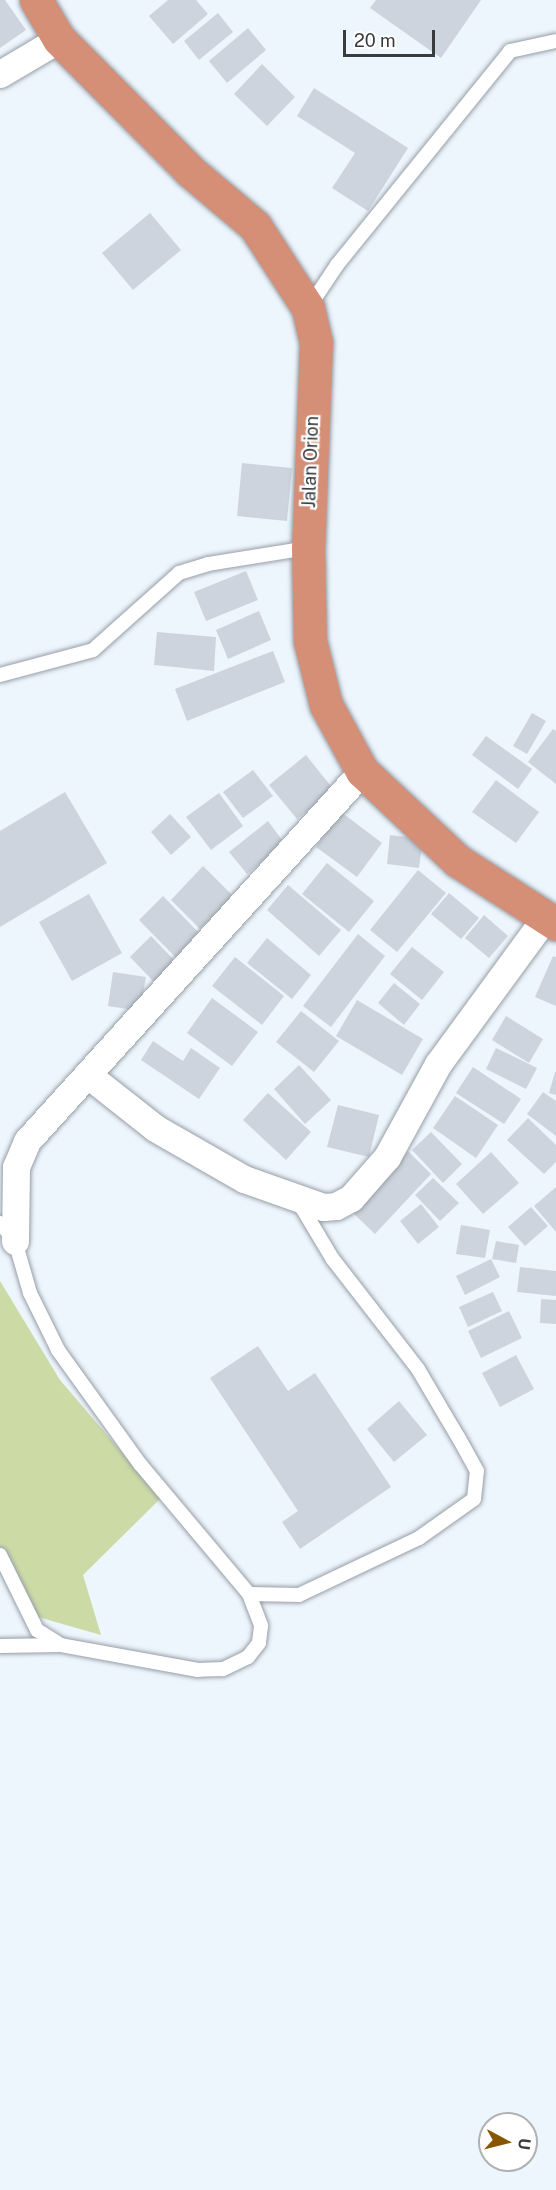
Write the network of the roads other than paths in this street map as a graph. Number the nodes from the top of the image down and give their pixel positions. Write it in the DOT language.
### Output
graph roads {
  1 [pos="36,0"];
  2 [pos="59,39"];
  3 [pos="556,41"];
  4 [pos="0,74"];
  5 [pos="308,308"];
  6 [pos="308,548"];
  7 [pos="0,675"];
  8 [pos="362,771"];
  9 [pos="550,921"];
  10 [pos="88,1075"];
  11 [pos="294,1194"];
  12 [pos="7,1232"];
  13 [pos="0,1555"];
  14 [pos="249,1594"];
  15 [pos="61,1645"];
  16 [pos="0,1646"];
  1 -- 2 [label="highway, Jalan Orion"];
  2 -- 4 [label="street"];
  2 -- 5 [label="highway, Jalan Orion"];
  3 -- 5 [label="lane"];
  5 -- 6 [label="highway, Jalan Orion"];
  6 -- 7 [label="lane"];
  6 -- 8 [label="highway, Jalan Orion"];
  8 -- 9 [label="highway, Jalan Orion"];
  8 -- 10 [label="street"];
  9 -- 11 [label="street"];
  10 -- 11 [label="street"];
  10 -- 12 [label="street"];
  11 -- 14 [label="lane"];
  12 -- 14 [label="lane"];
  13 -- 15 [label="lane"];
  14 -- 15 [label="lane"];
  15 -- 16 [label="lane"];
}
